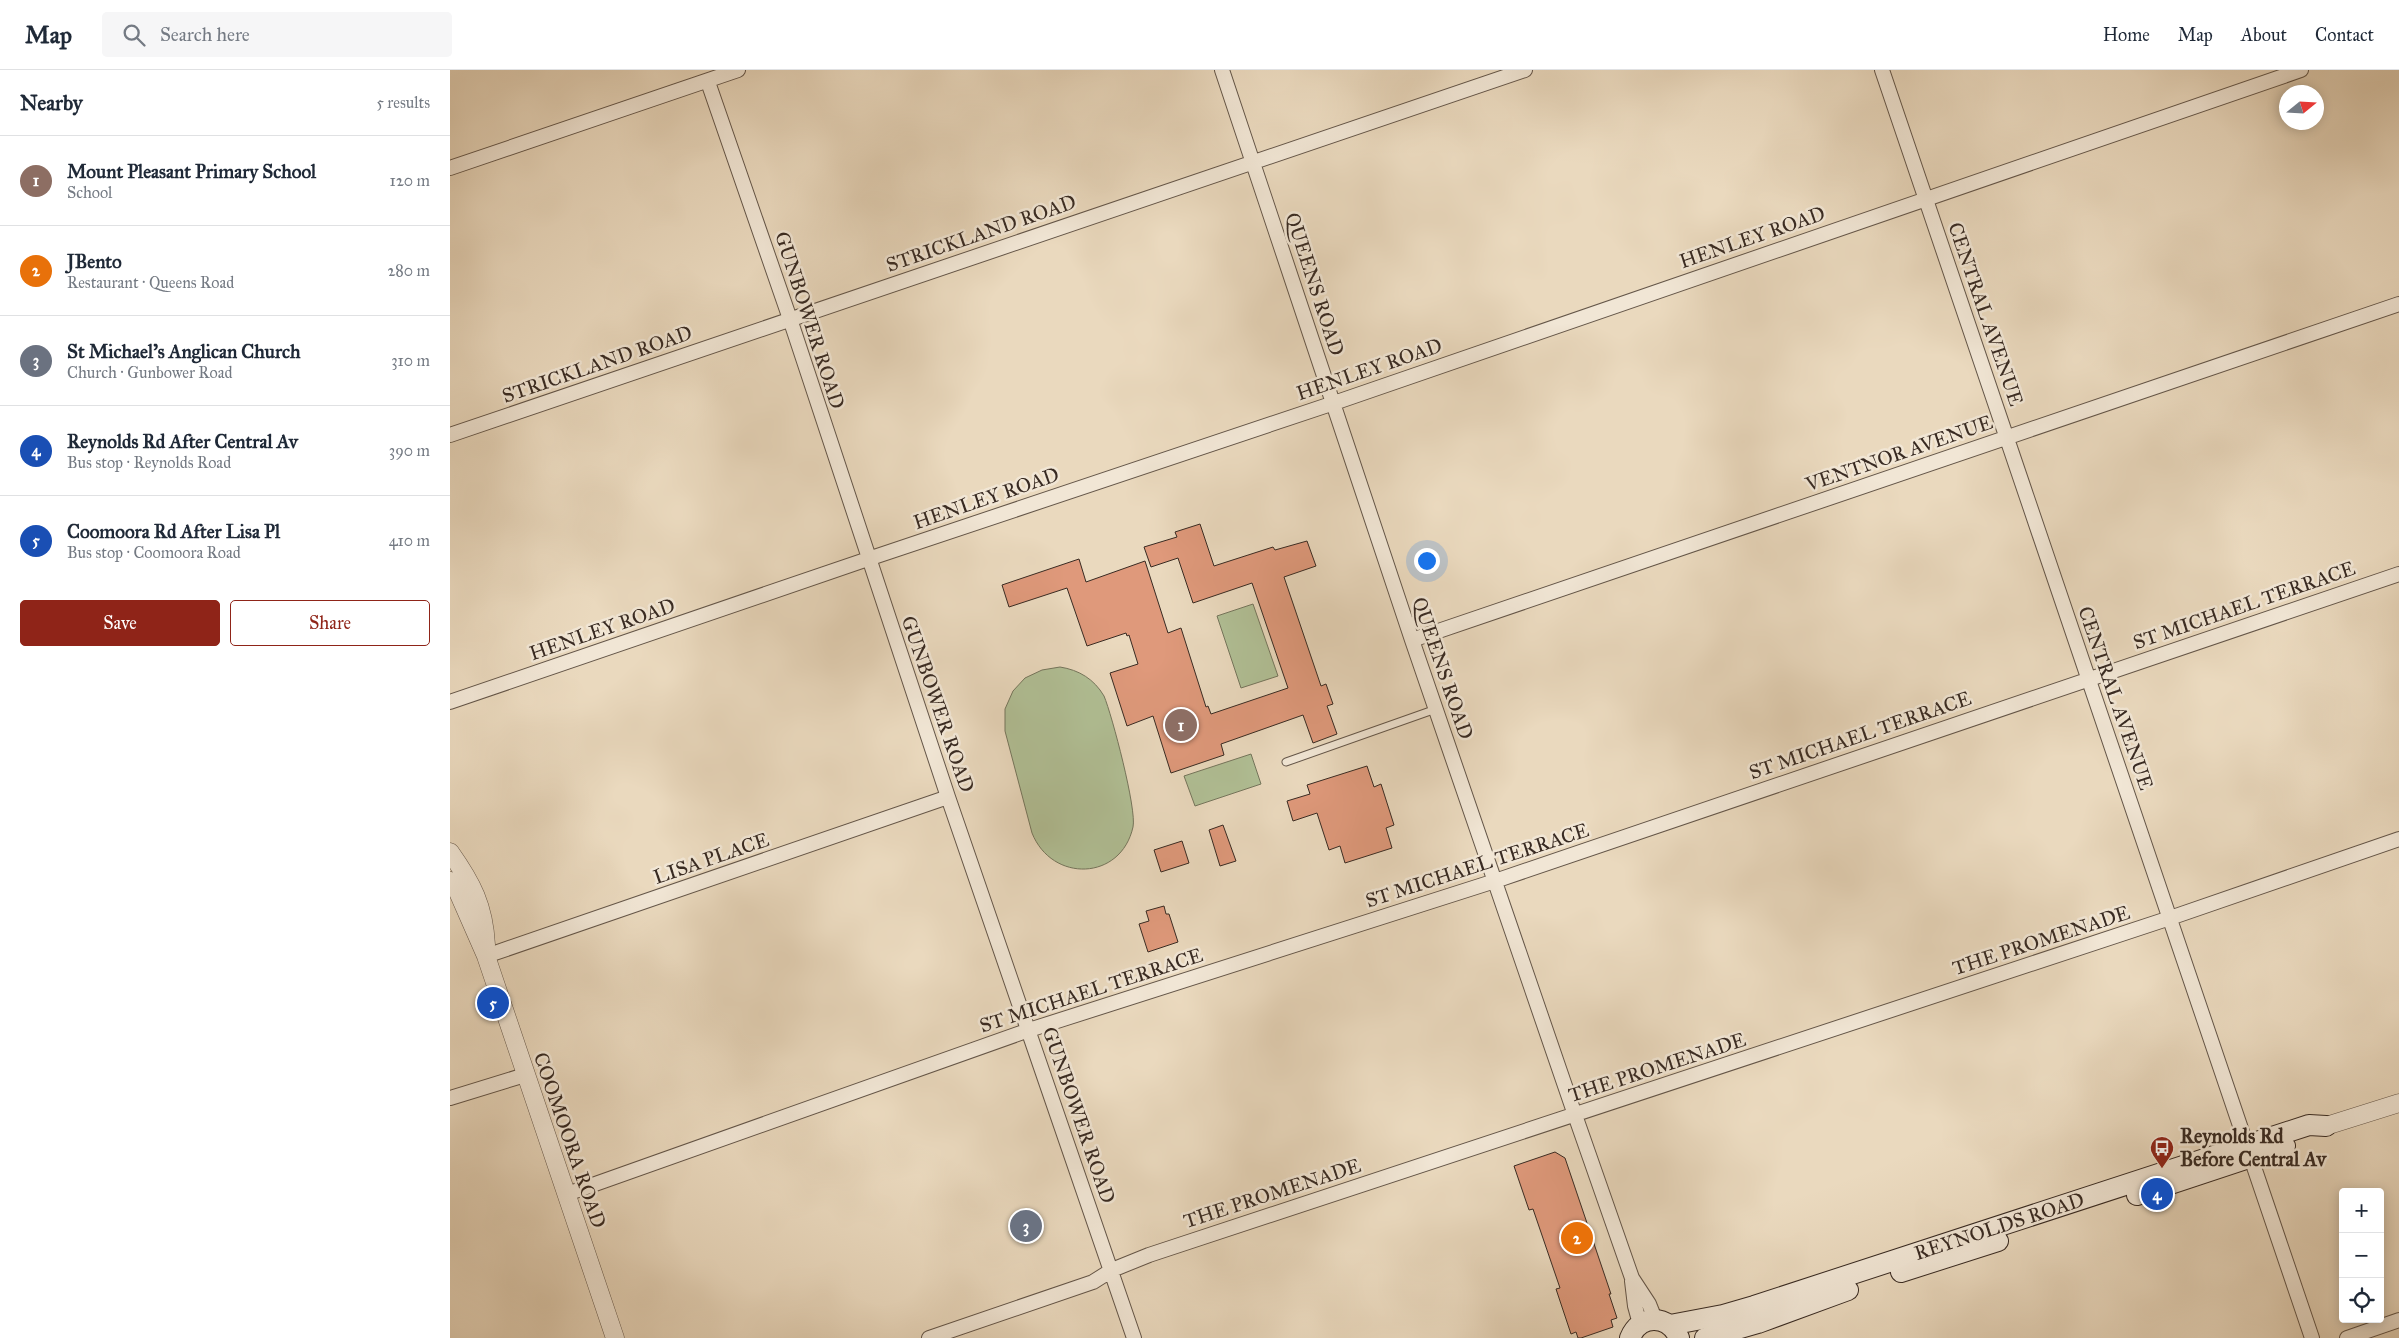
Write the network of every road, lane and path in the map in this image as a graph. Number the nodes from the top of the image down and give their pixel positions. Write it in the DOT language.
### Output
graph roads {
  1 [pos="738,70"];
  2 [pos="1222,70"];
  3 [pos="1525,70"];
  4 [pos="1882,70"];
  5 [pos="2301,70"];
  6 [pos="708,82"];
  7 [pos="1253,162"];
  8 [pos="450,168"];
  9 [pos="1926,200"];
  10 [pos="2399,304"];
  11 [pos="790,319"];
  12 [pos="1334,403"];
  13 [pos="450,435"];
  14 [pos="2007,438"];
  15 [pos="868,559"];
  16 [pos="2399,574"];
  17 [pos="1412,640"];
  18 [pos="2088,678"];
  19 [pos="450,702"];
  20 [pos="1436,709"];
  21 [pos="1286,762"];
  22 [pos="948,797"];
  23 [pos="2399,839"];
  24 [pos="450,852"];
  25 [pos="450,881"];
  26 [pos="1495,881"];
  27 [pos="2170,918"];
  28 [pos="486,956"];
  29 [pos="1029,1030"];
  30 [pos="525,1075"];
  31 [pos="450,1098"];
  32 [pos="2399,1103"];
  33 [pos="1575,1115"];
  34 [pos="2326,1126"];
  35 [pos="2249,1152"];
  36 [pos="567,1194"];
  37 [pos="1112,1270"];
  38 [pos="1756,1315"];
  39 [pos="2399,1320"];
  40 [pos="1655,1329"];
  41 [pos="616,1338"];
  42 [pos="929,1338"];
  43 [pos="1134,1338"];
  44 [pos="1705,1338"];
  45 [pos="2312,1338"];
  46 [pos="2346,1338"];
  1 -- 6 [label="street"];
  2 -- 7 [label="street, QUEENS ROAD"];
  3 -- 7 [label="street, STRICKLAND ROAD"];
  4 -- 9 [label="street, CENTRAL AVENUE"];
  5 -- 9 [label="street, HENLEY ROAD"];
  6 -- 8 [label="street"];
  6 -- 11 [label="street, GUNBOWER ROAD"];
  7 -- 11 [label="street, STRICKLAND ROAD"];
  7 -- 12 [label="street, QUEENS ROAD"];
  9 -- 12 [label="street, HENLEY ROAD"];
  9 -- 14 [label="street, CENTRAL AVENUE"];
  10 -- 14 [label="street, VENTNOR AVENUE"];
  11 -- 13 [label="street, STRICKLAND ROAD"];
  11 -- 15 [label="street, GUNBOWER ROAD"];
  12 -- 15 [label="street, HENLEY ROAD"];
  12 -- 17 [label="street, QUEENS ROAD"];
  14 -- 17 [label="street, VENTNOR AVENUE"];
  14 -- 18 [label="street, CENTRAL AVENUE"];
  15 -- 19 [label="street, HENLEY ROAD"];
  15 -- 22 [label="street, GUNBOWER ROAD"];
  16 -- 18 [label="street, ST MICHAEL TERRACE"];
  17 -- 20 [label="street, QUEENS ROAD"];
  18 -- 26 [label="street, ST MICHAEL TERRACE"];
  18 -- 27 [label="street, CENTRAL AVENUE"];
  20 -- 21 [label="lane"];
  20 -- 26 [label="street, QUEENS ROAD"];
  22 -- 28 [label="street, LISA PLACE"];
  22 -- 29 [label="street, GUNBOWER ROAD"];
  23 -- 27 [label="street, THE PROMENADE"];
  24 -- 28 [label="street, COOMOORA ROAD"];
  25 -- 28 [label="street, COOMOORA ROAD"];
  26 -- 29 [label="street, ST MICHAEL TERRACE"];
  26 -- 33 [label="street, QUEENS ROAD"];
  27 -- 33 [label="street, THE PROMENADE"];
  27 -- 35 [label="street, CENTRAL AVENUE"];
  28 -- 30 [label="street, COOMOORA ROAD"];
  29 -- 36 [label="street, ST MICHAEL TERRACE"];
  29 -- 37 [label="street, GUNBOWER ROAD"];
  30 -- 31 [label="street"];
  30 -- 36 [label="street, COOMOORA ROAD"];
  32 -- 34 [label="street, REYNOLDS ROAD"];
  33 -- 37 [label="street, THE PROMENADE"];
  33 -- 40 [label="street, QUEENS ROAD"];
  34 -- 35 [label="main road, REYNOLDS ROAD"];
  35 -- 38 [label="main road, REYNOLDS ROAD"];
  35 -- 45 [label="street, CENTRAL AVENUE"];
  36 -- 41 [label="street, COOMOORA ROAD"];
  37 -- 42 [label="street, THE PROMENADE"];
  37 -- 43 [label="street, GUNBOWER ROAD"];
  38 -- 40 [label="main road, REYNOLDS ROAD"];
  38 -- 44 [label="main road, REYNOLDS ROAD"];
  39 -- 46 [label="street"];
}
